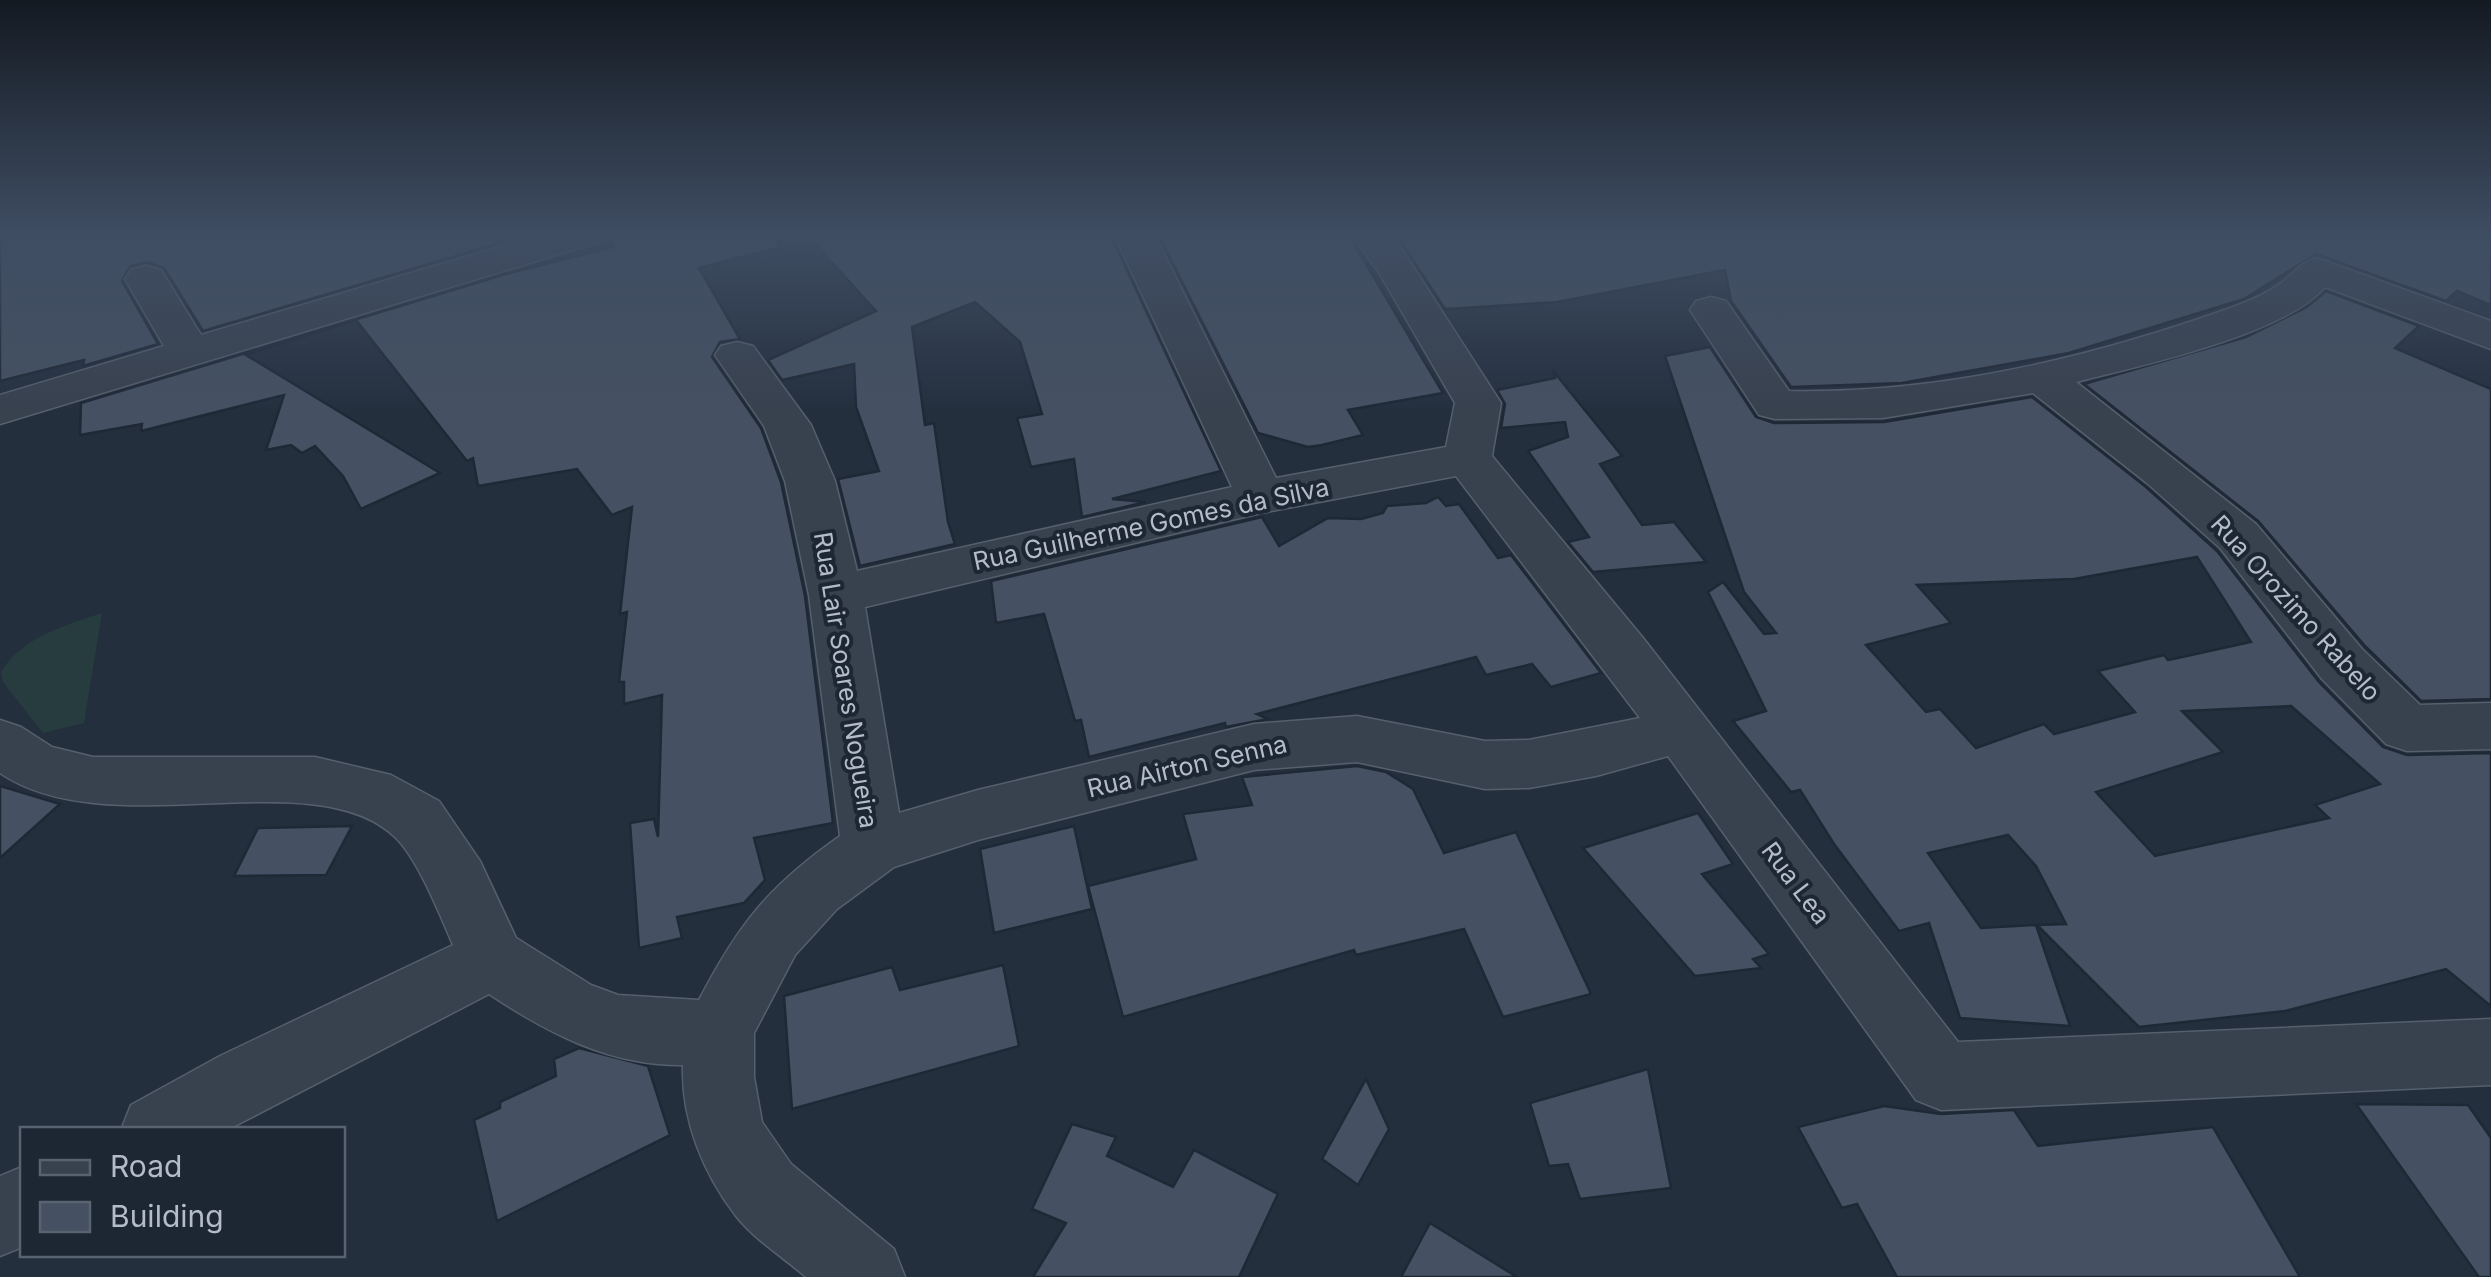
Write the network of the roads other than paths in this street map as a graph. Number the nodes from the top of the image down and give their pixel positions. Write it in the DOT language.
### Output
graph roads {
  1 [pos="155,294"];
  2 [pos="383,294"];
  3 [pos="1163,294"];
  4 [pos="1413,294"];
  5 [pos="2292,294"];
  6 [pos="2379,294"];
  7 [pos="1711,310"];
  8 [pos="2491,336"];
  9 [pos="189,351"];
  10 [pos="737,356"];
  11 [pos="2042,378"];
  12 [pos="0,410"];
  13 [pos="1468,458"];
  14 [pos="1261,497"];
  15 [pos="836,594"];
  16 [pos="2491,726"];
  17 [pos="1681,730"];
  18 [pos="0,743"];
  19 [pos="873,846"];
  20 [pos="492,959"];
  21 [pos="719,1032"];
  22 [pos="2491,1052"];
  23 [pos="163,1127"];
  24 [pos="866,1277"];
  1 -- 9 [label="street"];
  2 -- 9 [label="street"];
  3 -- 14 [label="street"];
  4 -- 13 [label="street"];
  5 -- 11 [label="street"];
  6 -- 8 [label="street"];
  7 -- 11 [label="street"];
  9 -- 12 [label="street"];
  10 -- 15 [label="street, Rua Lair Soares Nogueira"];
  11 -- 16 [label="street, Rua Orozimo Rabelo"];
  13 -- 14 [label="street, Rua Guilherme Gomes da Silva"];
  13 -- 17 [label="street, Rua Lea"];
  14 -- 15 [label="street, Rua Guilherme Gomes da Silva"];
  15 -- 19 [label="street, Rua Lair Soares Nogueira"];
  17 -- 19 [label="street, Rua Airton Senna"];
  17 -- 22 [label="street, Rua Lea"];
  18 -- 20 [label="street"];
  19 -- 21 [label="street"];
  20 -- 21 [label="street"];
  20 -- 23 [label="street"];
  21 -- 24 [label="street"];
}
